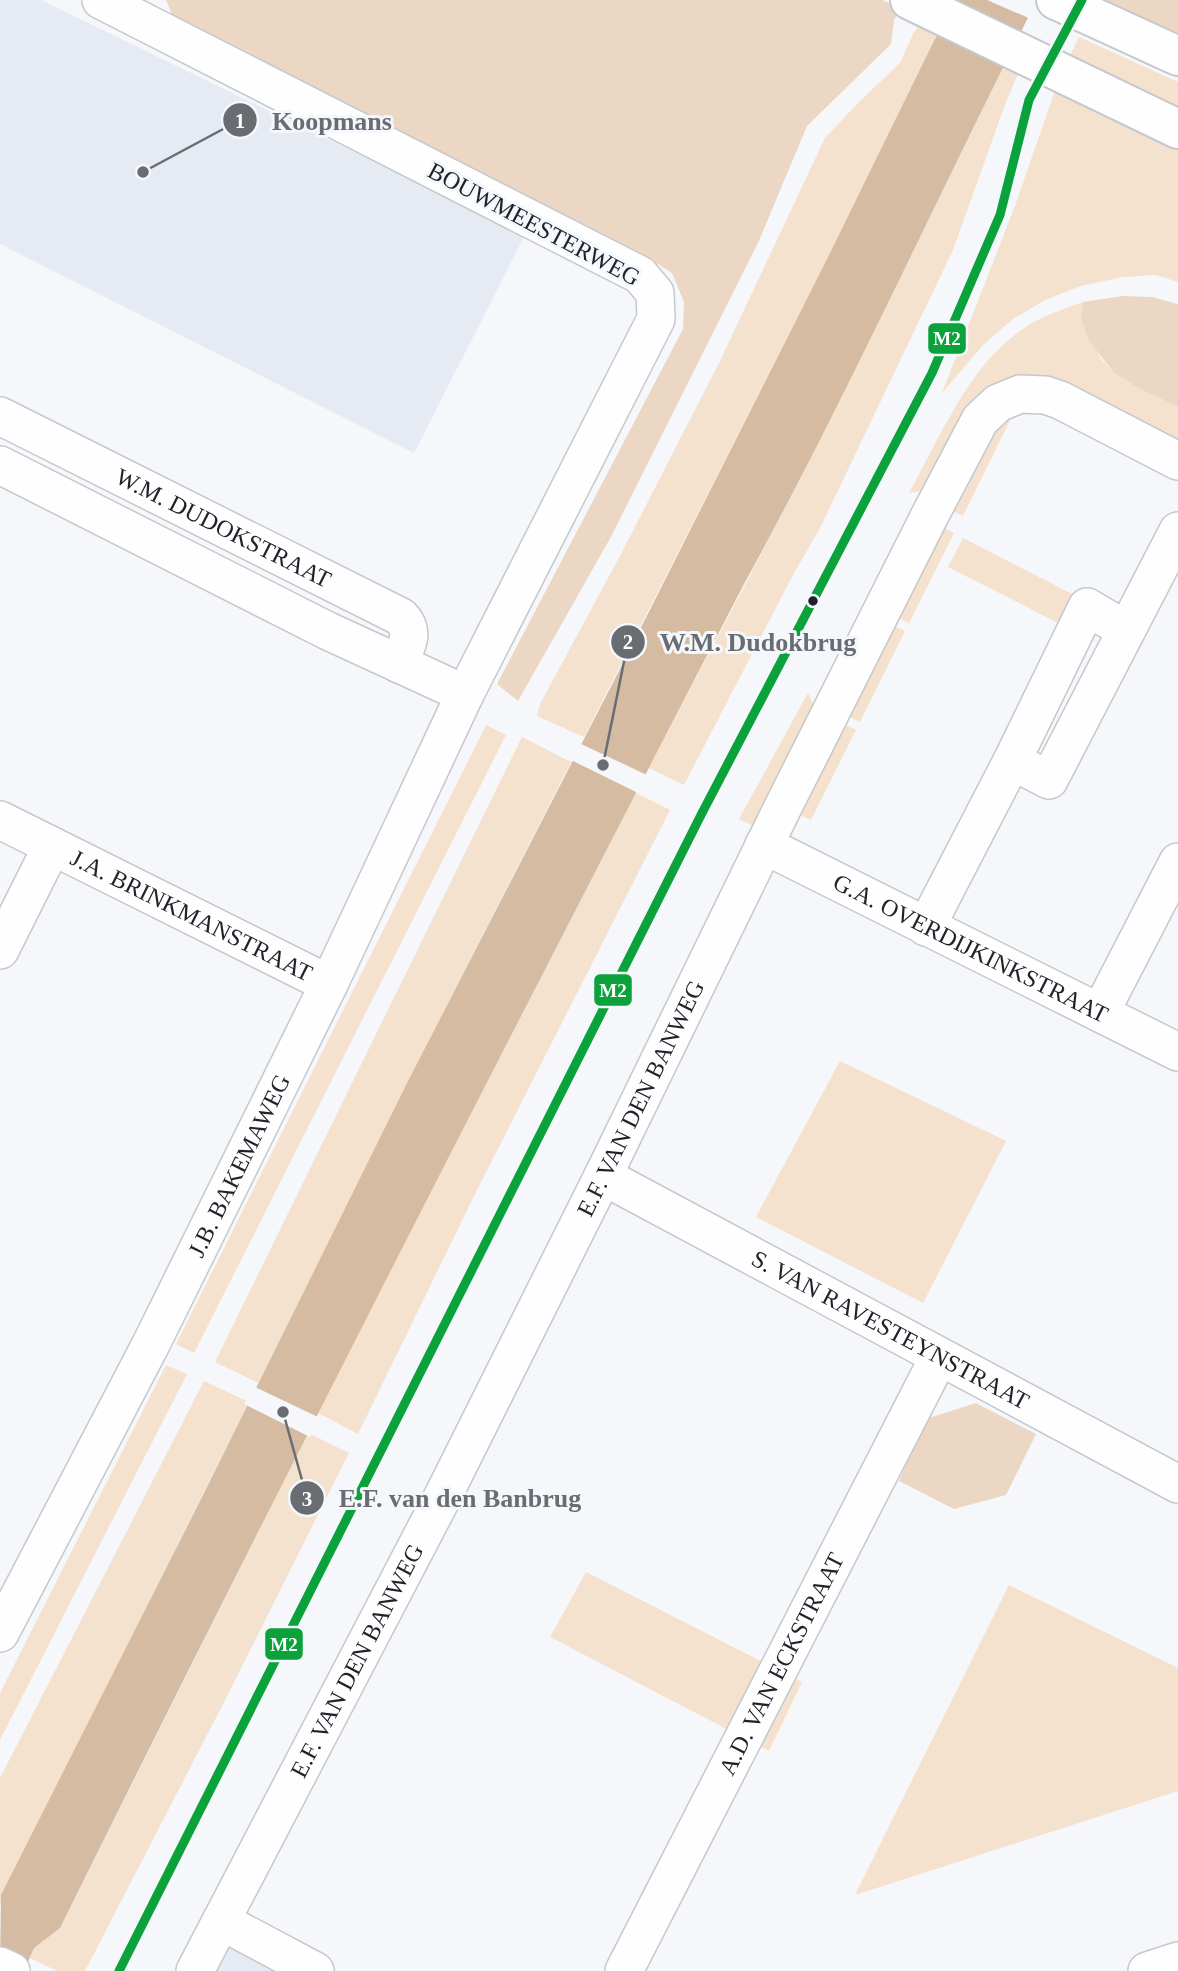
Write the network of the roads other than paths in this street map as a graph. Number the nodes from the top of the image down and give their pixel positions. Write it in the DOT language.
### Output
graph roads {
  1 [pos="910,0"];
  2 [pos="1056,0"];
  3 [pos="118,4"];
  4 [pos="1178,56"];
  5 [pos="1178,129"];
  6 [pos="0,416"];
  7 [pos="1178,461"];
  8 [pos="0,464"];
  9 [pos="1178,531"];
  10 [pos="1126,629"];
  11 [pos="399,664"];
  12 [pos="1057,667"];
  13 [pos="1096,688"];
  14 [pos="466,694"];
  15 [pos="1033,715"];
  16 [pos="1072,736"];
  17 [pos="1012,761"];
  18 [pos="0,820"];
  19 [pos="764,845"];
  20 [pos="52,846"];
  21 [pos="1178,862"];
  22 [pos="926,927"];
  23 [pos="0,950"];
  24 [pos="329,984"];
  25 [pos="1100,1013"];
  26 [pos="1178,1052"];
  27 [pos="603,1177"];
  28 [pos="939,1357"];
  29 [pos="1178,1484"];
  30 [pos="12,1578"];
  31 [pos="0,1633"];
  32 [pos="221,1921"];
  33 [pos="1178,1961"];
  34 [pos="0,1966"];
  35 [pos="11,1971"];
  36 [pos="195,1971"];
  37 [pos="315,1971"];
  38 [pos="624,1971"];
  39 [pos="1147,1971"];
  1 -- 5 [label="main road"];
  2 -- 4 [label="main road"];
  3 -- 14 [label="street, BOUWMEESTERWEG"];
  6 -- 11 [label="street, W.M. DUDOKSTRAAT"];
  7 -- 19 [label="street, E.F. VAN DEN BANWEG"];
  8 -- 11 [label="street, W.M. DUDOKSTRAAT"];
  9 -- 10 [label="street"];
  10 -- 12 [label="street"];
  10 -- 13 [label="street"];
  11 -- 14 [label="street, W.M. DUDOKSTRAAT"];
  12 -- 13 [label="street"];
  12 -- 15 [label="street"];
  13 -- 16 [label="street"];
  14 -- 24 [label="street, J.B. BAKEMAWEG"];
  15 -- 16 [label="street"];
  15 -- 17 [label="street"];
  16 -- 17 [label="street"];
  17 -- 22 [label="street"];
  18 -- 20 [label="street, J.A. BRINKMANSTRAAT"];
  19 -- 22 [label="street, G.A. OVERDIJKINKSTRAAT"];
  19 -- 27 [label="street, E.F. VAN DEN BANWEG"];
  20 -- 23 [label="street, J.A. BRINKMANSTRAAT"];
  20 -- 24 [label="street, J.A. BRINKMANSTRAAT"];
  21 -- 25 [label="street"];
  22 -- 25 [label="street, G.A. OVERDIJKINKSTRAAT"];
  24 -- 30 [label="street, J.B. BAKEMAWEG"];
  25 -- 26 [label="street, G.A. OVERDIJKINKSTRAAT"];
  27 -- 28 [label="street, S. VAN RAVESTEYNSTRAAT"];
  27 -- 32 [label="street, E.F. VAN DEN BANWEG"];
  28 -- 29 [label="street, S. VAN RAVESTEYNSTRAAT"];
  28 -- 38 [label="street, A.D. VAN ECKSTRAAT"];
  30 -- 31 [label="street, J.B. BAKEMAWEG"];
  32 -- 36 [label="street, E.F. VAN DEN BANWEG"];
  32 -- 37 [label="street"];
  33 -- 39 [label="street"];
  34 -- 35 [label="street"];
}
